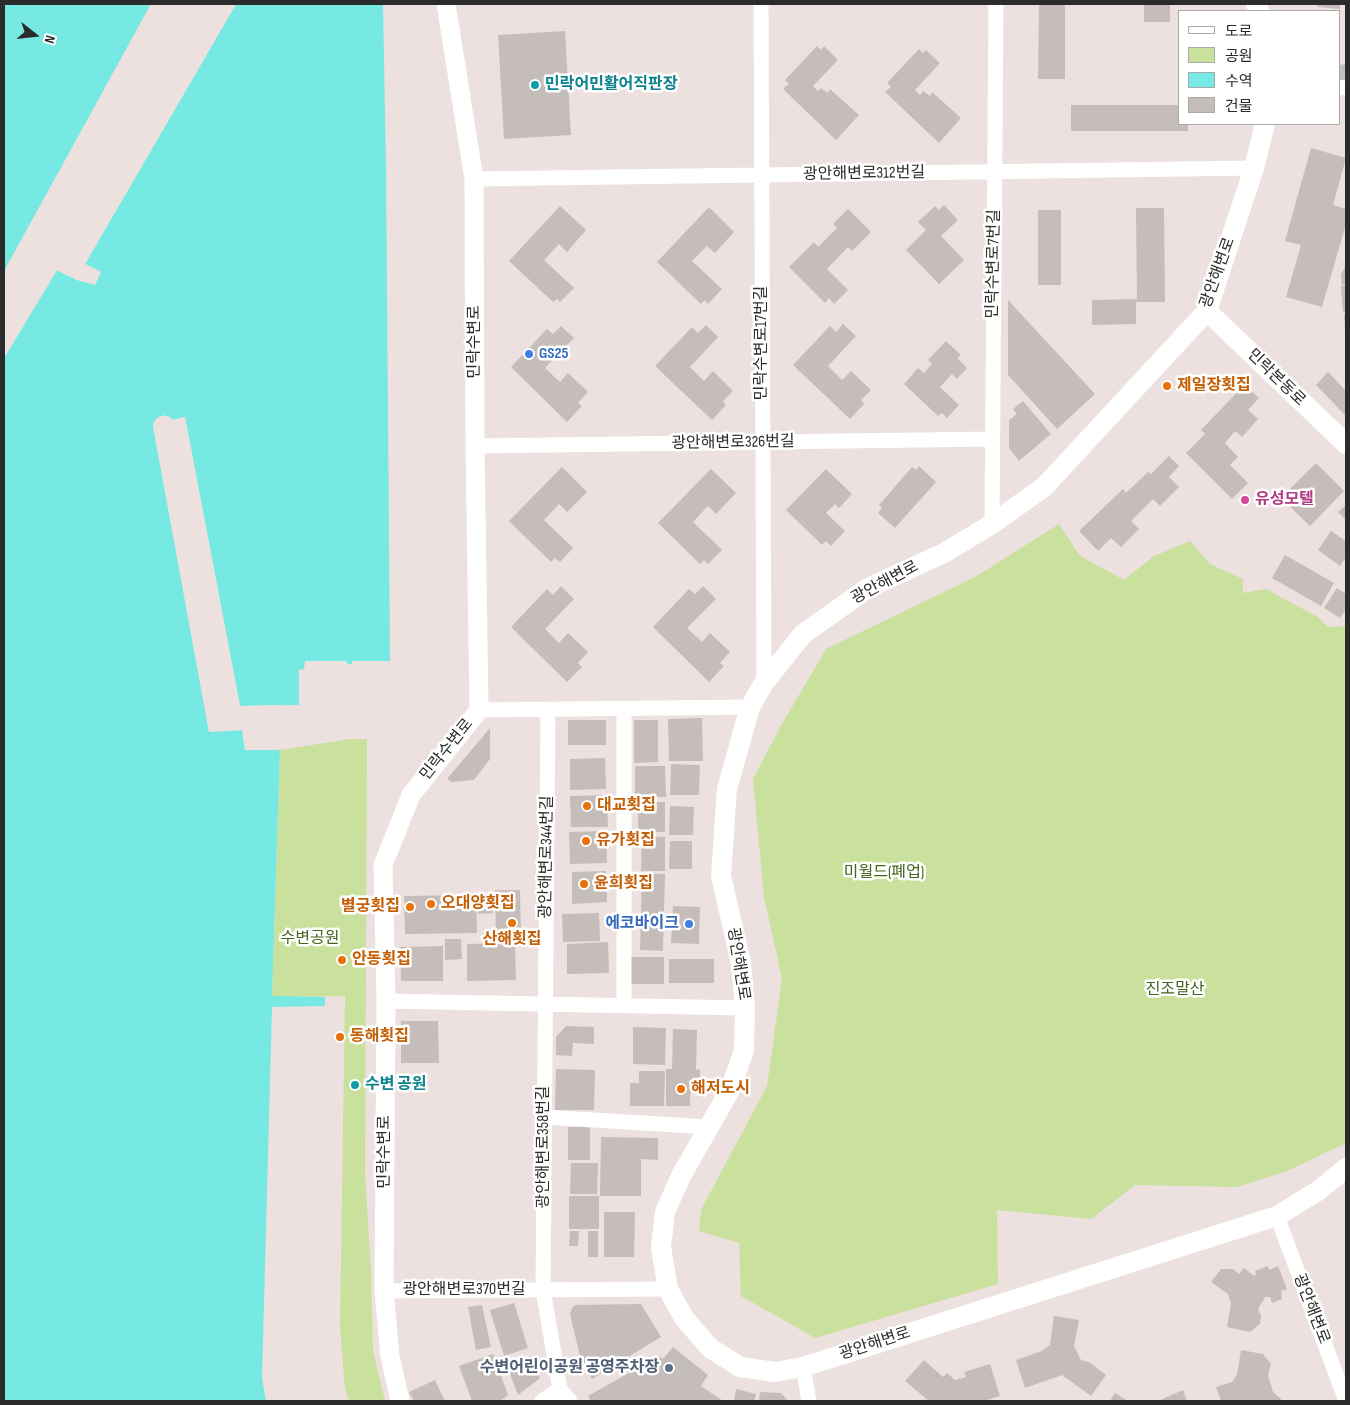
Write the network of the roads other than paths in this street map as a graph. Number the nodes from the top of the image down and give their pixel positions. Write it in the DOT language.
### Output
graph roads {
  1 [pos="446,4"];
  2 [pos="761,4"];
  3 [pos="996,4"];
  4 [pos="1265,125"];
  5 [pos="1254,168"];
  6 [pos="994,172"];
  7 [pos="761,175"];
  8 [pos="474,179"];
  9 [pos="1207,311"];
  10 [pos="992,440"];
  11 [pos="762,442"];
  12 [pos="1346,444"];
  13 [pos="475,446"];
  14 [pos="992,524"];
  15 [pos="764,683"];
  16 [pos="750,707"];
  17 [pos="624,709"];
  18 [pos="479,710"];
  19 [pos="548,710"];
  20 [pos="386,1001"];
  21 [pos="545,1004"];
  22 [pos="624,1005"];
  23 [pos="745,1008"];
  24 [pos="544,1117"];
  25 [pos="709,1127"];
  26 [pos="1346,1168"];
  27 [pos="1277,1216"];
  28 [pos="668,1289"];
  29 [pos="543,1290"];
  30 [pos="384,1291"];
  31 [pos="803,1367"];
  32 [pos="560,1389"];
  33 [pos="400,1401"];
  34 [pos="542,1401"];
  35 [pos="570,1401"];
  36 [pos="809,1401"];
  37 [pos="1346,1401"];
  1 -- 8 [label="street, 민락수변로"];
  2 -- 7 [label="street, 민락수변로17번길"];
  3 -- 6 [label="street, 민락수변로7번길"];
  4 -- 5 [label="main road, 광안해변로"];
  5 -- 6 [label="street, 광안해변로312번길"];
  5 -- 9 [label="main road, 광안해변로"];
  6 -- 7 [label="street, 광안해변로312번길"];
  6 -- 10 [label="street, 민락수변로7번길"];
  7 -- 8 [label="street, 광안해변로312번길"];
  7 -- 11 [label="street, 민락수변로17번길"];
  8 -- 13 [label="street, 민락수변로"];
  9 -- 12 [label="main road, 민락본동로"];
  9 -- 14 [label="main road, 광안해변로"];
  10 -- 11 [label="street, 광안해변로326번길"];
  10 -- 14 [label="street, 민락수변로7번길"];
  11 -- 13 [label="street, 광안해변로326번길"];
  11 -- 15 [label="street, 민락수변로17번길"];
  13 -- 18 [label="street, 민락수변로"];
  14 -- 15 [label="main road, 광안해변로"];
  15 -- 16 [label="main road, 광안해변로"];
  16 -- 17 [label="street"];
  16 -- 23 [label="main road, 광안해변로"];
  17 -- 19 [label="street"];
  17 -- 22 [label="street"];
  18 -- 19 [label="street"];
  18 -- 20 [label="street, 민락수변로"];
  19 -- 21 [label="street, 광안해변로344번길"];
  20 -- 21 [label="street"];
  20 -- 30 [label="street, 민락수변로"];
  21 -- 22 [label="street"];
  21 -- 24 [label="street, 광안해변로358번길"];
  22 -- 23 [label="street"];
  23 -- 25 [label="main road, 광안해변로"];
  24 -- 25 [label="street"];
  24 -- 29 [label="street, 광안해변로358번길"];
  25 -- 28 [label="main road, 광안해변로"];
  26 -- 27 [label="main road, 광안해변로"];
  27 -- 31 [label="main road, 광안해변로"];
  27 -- 37 [label="street, 광안해변로"];
  28 -- 29 [label="street, 광안해변로370번길"];
  28 -- 31 [label="main road, 광안해변로"];
  29 -- 30 [label="street, 광안해변로370번길"];
  29 -- 32 [label="street, 광안해변로370번길"];
  30 -- 33 [label="street, 민락수변로"];
  31 -- 36 [label="street"];
  32 -- 34 [label="street"];
  32 -- 35 [label="street"];
}
